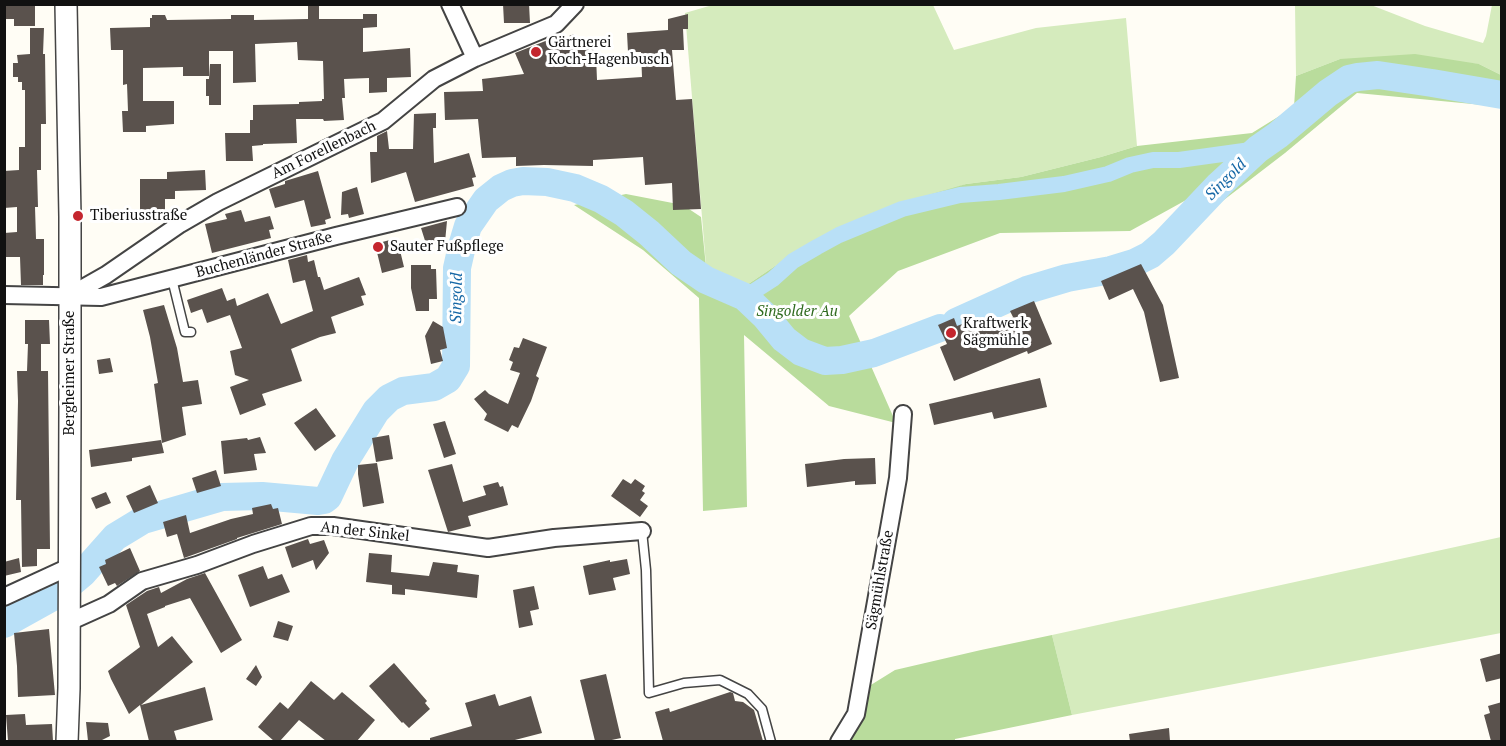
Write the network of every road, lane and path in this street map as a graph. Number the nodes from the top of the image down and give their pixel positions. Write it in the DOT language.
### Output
graph roads {
  1 [pos="66,4"];
  2 [pos="450,4"];
  3 [pos="575,4"];
  4 [pos="475,58"];
  5 [pos="457,207"];
  6 [pos="172,279"];
  7 [pos="4,295"];
  8 [pos="69,296"];
  9 [pos="191,332"];
  10 [pos="903,414"];
  11 [pos="642,531"];
  12 [pos="69,570"];
  13 [pos="4,597"];
  14 [pos="69,622"];
  15 [pos="67,741"];
  16 [pos="771,741"];
  17 [pos="839,741"];
  1 -- 8 [label="street, Bergheimer Straße"];
  2 -- 4 [label="street"];
  3 -- 4 [label="street, Am Forellenbach"];
  4 -- 8 [label="street, Am Forellenbach"];
  5 -- 6 [label="street, Buchenländer Straße"];
  6 -- 8 [label="street, Buchenländer Straße"];
  6 -- 9 [label="lane"];
  7 -- 8 [label="street"];
  8 -- 12 [label="street, Bergheimer Straße"];
  10 -- 17 [label="street, Sägmühlstraße"];
  11 -- 14 [label="street, An der Sinkel"];
  11 -- 16 [label="lane"];
  12 -- 13 [label="street"];
  12 -- 14 [label="street, Bergheimer Straße"];
  14 -- 15 [label="street, Bergheimer Straße"];
}
